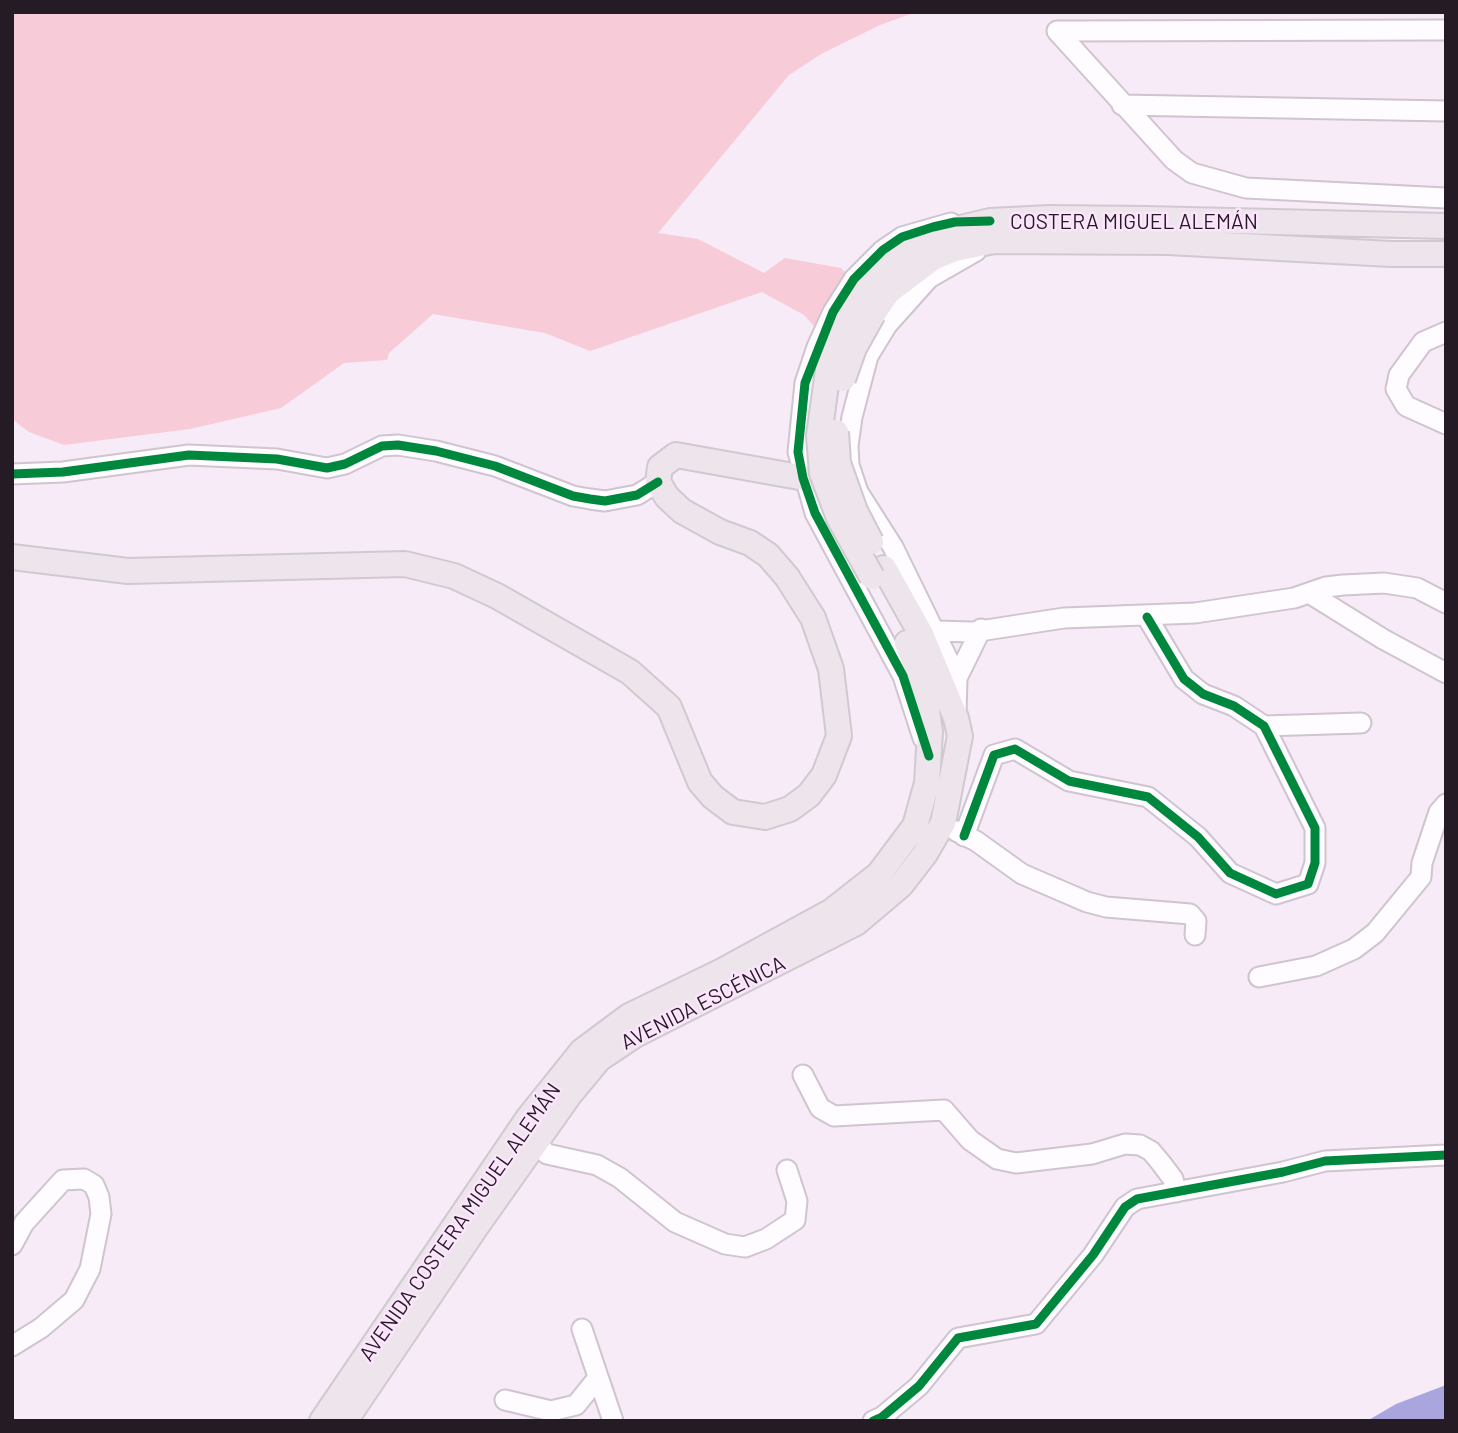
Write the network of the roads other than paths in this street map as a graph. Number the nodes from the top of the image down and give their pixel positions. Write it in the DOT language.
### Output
graph roads {
  1 [pos="1446,30"];
  2 [pos="1122,105"];
  3 [pos="1446,111"];
  4 [pos="1366,195"];
  5 [pos="1446,198"];
  6 [pos="1364,226"];
  7 [pos="1446,226"];
  8 [pos="992,231"];
  9 [pos="1290,248"];
  10 [pos="1443,254"];
  11 [pos="1446,332"];
  12 [pos="1446,424"];
  13 [pos="12,474"];
  14 [pos="803,478"];
  15 [pos="658,482"];
  16 [pos="855,487"];
  17 [pos="12,557"];
  18 [pos="878,573"];
  19 [pos="1309,593"];
  20 [pos="1446,603"];
  21 [pos="1147,617"];
  22 [pos="981,629"];
  23 [pos="935,631"];
  24 [pos="1446,673"];
  25 [pos="957,678"];
  26 [pos="956,718"];
  27 [pos="1361,723"];
  28 [pos="1264,726"];
  29 [pos="929,755"];
  30 [pos="952,780"];
  31 [pos="928,783"];
  32 [pos="1446,804"];
  33 [pos="943,823"];
  34 [pos="964,836"];
  35 [pos="1195,935"];
  36 [pos="1259,977"];
  37 [pos="803,1075"];
  38 [pos="536,1143"];
  39 [pos="1446,1155"];
  40 [pos="787,1170"];
  41 [pos="1176,1192"];
  42 [pos="12,1245"];
  43 [pos="582,1329"];
  44 [pos="12,1346"];
  45 [pos="597,1379"];
  46 [pos="505,1400"];
  47 [pos="322,1421"];
  48 [pos="345,1421"];
  49 [pos="613,1421"];
  50 [pos="873,1421"];
  1 -- 2 [label="street"];
  2 -- 3 [label="street"];
  2 -- 4 [label="street"];
  4 -- 5 [label="street"];
  4 -- 6 [label="street"];
  6 -- 7 [label="main road, COSTERA MIGUEL ALEMÁN"];
  6 -- 8 [label="main road, COSTERA MIGUEL ALEMÁN"];
  6 -- 9 [label="main road"];
  6 -- 10 [label="main road"];
  8 -- 9 [label="main road, COSTERA MIGUEL ALEMÁN"];
  8 -- 14 [label="street"];
  8 -- 16 [label="street"];
  8 -- 18 [label="main road, COSTERA MIGUEL ALEMÁN, bridge"];
  9 -- 10 [label="main road"];
  11 -- 12 [label="street"];
  13 -- 15 [label="street"];
  14 -- 15 [label="main road"];
  14 -- 16 [label="main road"];
  14 -- 29 [label="street"];
  15 -- 17 [label="main road"];
  16 -- 22 [label="street"];
  16 -- 23 [label="street"];
  18 -- 26 [label="main road, COSTERA MIGUEL ALEMÁN"];
  18 -- 29 [label="main road, COSTERA MIGUEL ALEMÁN"];
  19 -- 20 [label="street"];
  19 -- 21 [label="street"];
  19 -- 24 [label="street"];
  21 -- 22 [label="street"];
  21 -- 28 [label="street"];
  22 -- 23 [label="street"];
  22 -- 25 [label="street"];
  23 -- 25 [label="street"];
  25 -- 26 [label="street"];
  26 -- 30 [label="main road, COSTERA MIGUEL ALEMÁN"];
  27 -- 28 [label="street"];
  28 -- 34 [label="street"];
  29 -- 31 [label="main road, COSTERA MIGUEL ALEMÁN"];
  30 -- 33 [label="main road, AVENIDA ESCÉNICA"];
  31 -- 47 [label="main road, AVENIDA COSTERA MIGUEL ALEMÁN"];
  32 -- 36 [label="street"];
  33 -- 34 [label="street"];
  33 -- 38 [label="main road, AVENIDA ESCÉNICA"];
  34 -- 35 [label="street"];
  37 -- 41 [label="street"];
  38 -- 40 [label="street"];
  38 -- 48 [label="main road, AVENIDA ESCÉNICA"];
  39 -- 41 [label="street"];
  41 -- 50 [label="street"];
  42 -- 44 [label="street"];
  43 -- 45 [label="street"];
  45 -- 46 [label="street"];
  45 -- 49 [label="street"];
}
